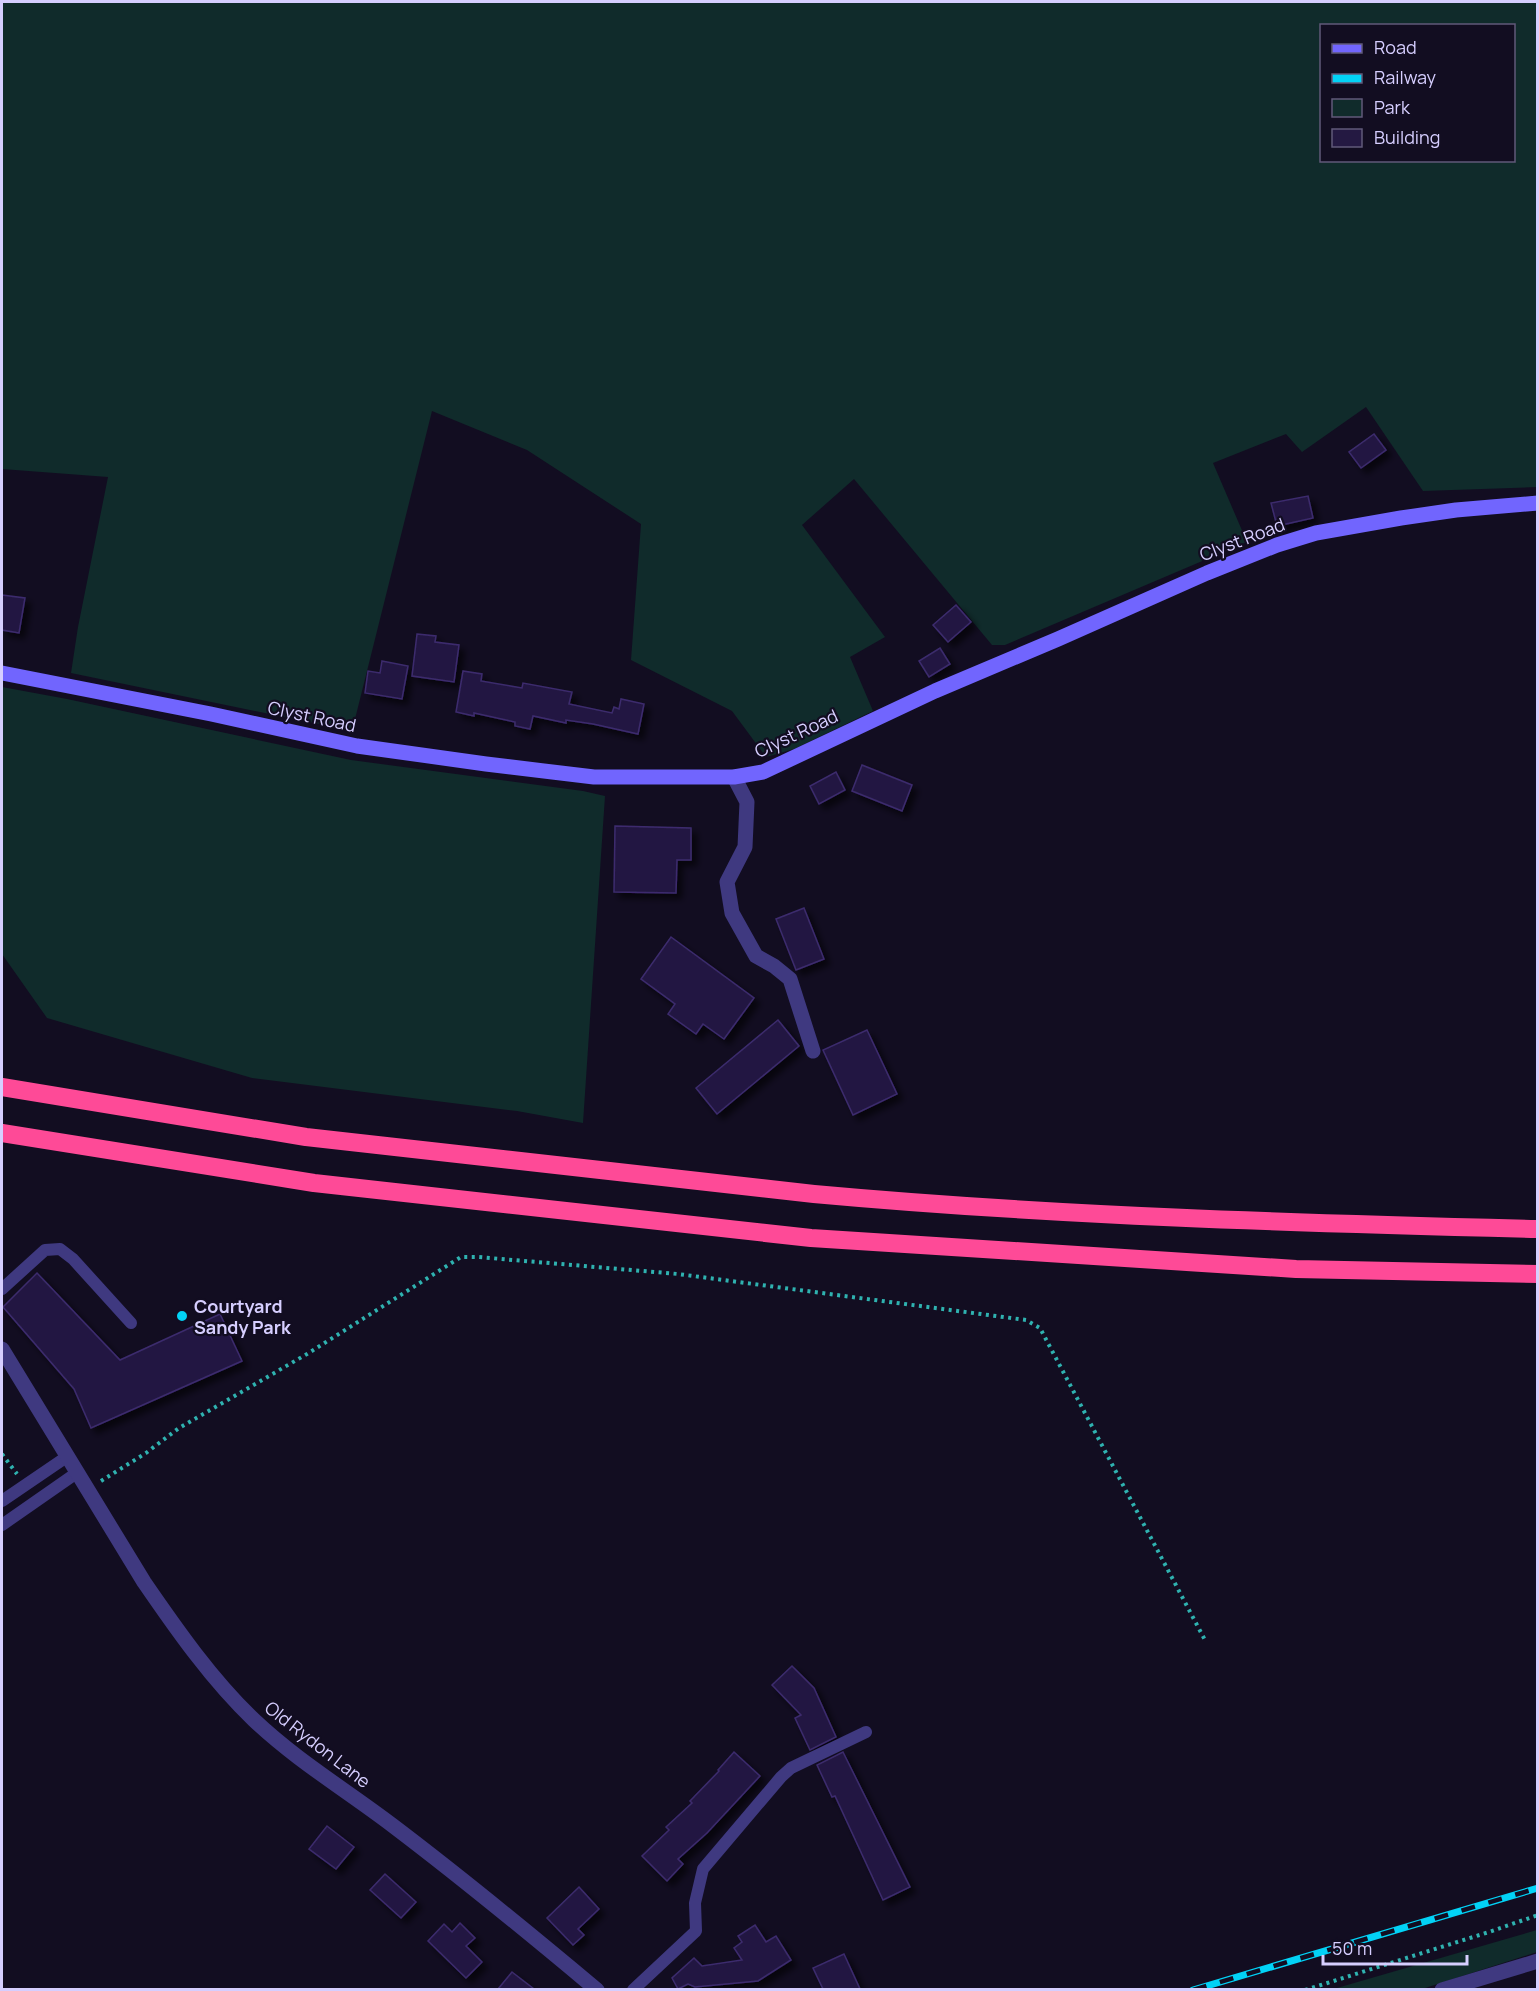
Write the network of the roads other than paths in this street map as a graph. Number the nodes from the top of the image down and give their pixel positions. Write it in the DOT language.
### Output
graph roads {
  1 [pos="1538,503"];
  2 [pos="2,673"];
  3 [pos="734,777"];
  4 [pos="813,1051"];
  5 [pos="2,1088"];
  6 [pos="2,1133"];
  7 [pos="1538,1229"];
  8 [pos="1538,1274"];
  9 [pos="2,1289"];
  10 [pos="131,1323"];
  11 [pos="2,1349"];
  12 [pos="68,1456"];
  13 [pos="78,1472"];
  14 [pos="2,1500"];
  15 [pos="2,1525"];
  16 [pos="866,1732"];
  17 [pos="1538,1961"];
  18 [pos="597,1989"];
  19 [pos="633,1989"];
  20 [pos="1442,1989"];
  1 -- 3 [label="street, Clyst Road"];
  2 -- 3 [label="street, Clyst Road"];
  3 -- 4 [label="street"];
  5 -- 7 [label="highway"];
  6 -- 8 [label="highway"];
  9 -- 10 [label="lane"];
  11 -- 12 [label="street, Old Rydon Lane"];
  12 -- 13 [label="street, Old Rydon Lane"];
  12 -- 14 [label="lane"];
  13 -- 15 [label="lane"];
  13 -- 18 [label="street, Old Rydon Lane"];
  16 -- 19 [label="lane"];
  17 -- 20 [label="street"];
}
